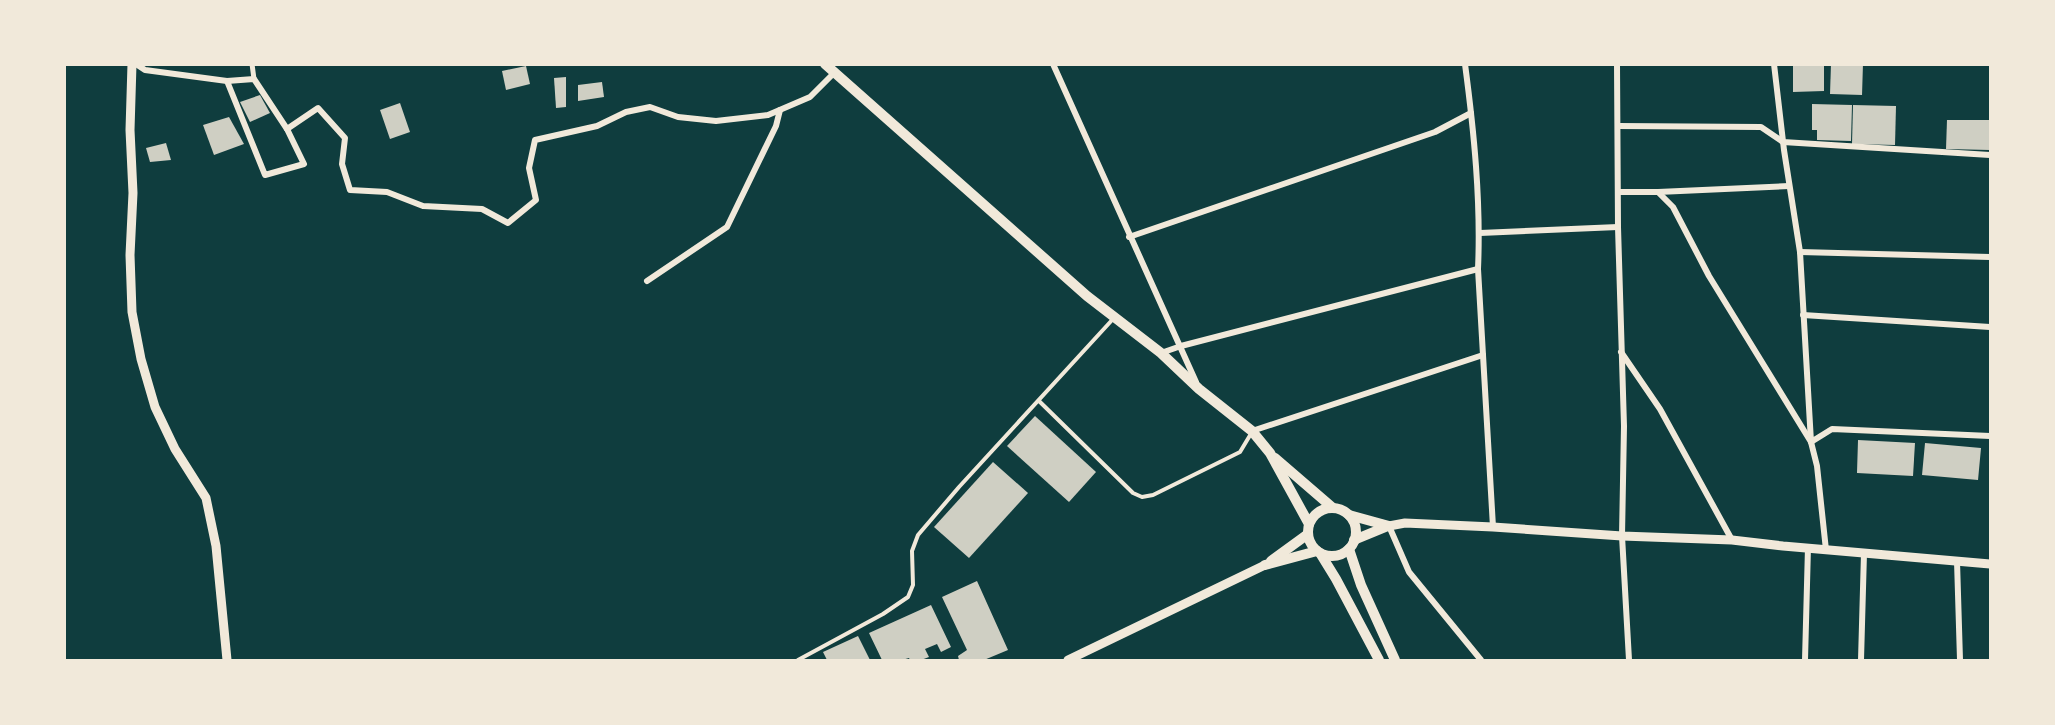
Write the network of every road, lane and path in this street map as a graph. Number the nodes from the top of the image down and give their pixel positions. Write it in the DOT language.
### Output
graph roads {
  1 [pos="134,64"];
  2 [pos="252,64"];
  3 [pos="825,64"];
  4 [pos="1053,64"];
  5 [pos="1465,64"];
  6 [pos="1617,64"];
  7 [pos="1774,64"];
  8 [pos="834,73"];
  9 [pos="254,79"];
  10 [pos="227,81"];
  11 [pos="780,110"];
  12 [pos="1471,113"];
  13 [pos="1618,126"];
  14 [pos="287,129"];
  15 [pos="1783,141"];
  16 [pos="1990,155"];
  17 [pos="1789,186"];
  18 [pos="1619,192"];
  19 [pos="1658,192"];
  20 [pos="1618,227"];
  21 [pos="1480,233"];
  22 [pos="1129,237"];
  23 [pos="1800,252"];
  24 [pos="1990,257"];
  25 [pos="1478,269"];
  26 [pos="647,281"];
  27 [pos="1803,315"];
  28 [pos="1115,317"];
  29 [pos="1990,327"];
  30 [pos="1181,346"];
  31 [pos="1621,352"];
  32 [pos="1161,353"];
  33 [pos="1483,356"];
  34 [pos="1198,388"];
  35 [pos="1039,401"];
  36 [pos="1252,432"];
  37 [pos="1990,436"];
  38 [pos="1811,442"];
  39 [pos="1270,453"];
  40 [pos="1333,508"];
  41 [pos="1349,515"];
  42 [pos="1389,526"];
  43 [pos="1493,527"];
  44 [pos="1308,529"];
  45 [pos="1622,536"];
  46 [pos="1732,540"];
  47 [pos="1352,545"];
  48 [pos="1808,548"];
  49 [pos="1826,550"];
  50 [pos="1319,552"];
  51 [pos="1864,553"];
  52 [pos="1957,561"];
  53 [pos="1990,564"];
  54 [pos="1266,565"];
  55 [pos="227,660"];
  56 [pos="798,660"];
  57 [pos="1068,660"];
  58 [pos="1379,660"];
  59 [pos="1395,660"];
  60 [pos="1480,660"];
  61 [pos="1629,660"];
  62 [pos="1805,660"];
  63 [pos="1860,660"];
  64 [pos="1960,660"];
  1 -- 10 [label="street"];
  1 -- 55 [label="street"];
  2 -- 9 [label="street"];
  3 -- 8 [label="main road"];
  4 -- 22 [label="street"];
  5 -- 12 [label="street"];
  6 -- 13 [label="street"];
  7 -- 15 [label="street"];
  8 -- 11 [label="street"];
  8 -- 28 [label="main road"];
  9 -- 10 [label="street"];
  9 -- 14 [label="street"];
  10 -- 14 [label="street"];
  11 -- 14 [label="street"];
  11 -- 26 [label="street"];
  12 -- 21 [label="street"];
  12 -- 22 [label="street"];
  13 -- 15 [label="street"];
  13 -- 18 [label="street"];
  15 -- 16 [label="street"];
  15 -- 17 [label="street"];
  17 -- 19 [label="street"];
  17 -- 23 [label="street"];
  18 -- 19 [label="street"];
  18 -- 20 [label="street"];
  19 -- 38 [label="street"];
  20 -- 21 [label="street"];
  20 -- 31 [label="street"];
  21 -- 25 [label="street"];
  22 -- 30 [label="street"];
  23 -- 24 [label="street"];
  23 -- 27 [label="street"];
  25 -- 30 [label="street"];
  25 -- 33 [label="street"];
  27 -- 29 [label="street"];
  27 -- 38 [label="street"];
  28 -- 32 [label="main road"];
  28 -- 35 [label="lane"];
  30 -- 32 [label="street"];
  30 -- 34 [label="street"];
  31 -- 45 [label="street"];
  31 -- 46 [label="street"];
  32 -- 34 [label="main road"];
  33 -- 36 [label="street"];
  33 -- 43 [label="street"];
  34 -- 36 [label="main road"];
  35 -- 36 [label="lane"];
  35 -- 56 [label="lane"];
  36 -- 39 [label="main road"];
  37 -- 38 [label="street"];
  38 -- 49 [label="street"];
  39 -- 40 [label="main road"];
  39 -- 44 [label="main road"];
  40 -- 41 [label="main road"];
  40 -- 44 [label="main road"];
  41 -- 42 [label="main road"];
  41 -- 47 [label="main road"];
  42 -- 43 [label="street"];
  42 -- 47 [label="main road"];
  42 -- 60 [label="street"];
  43 -- 45 [label="street"];
  44 -- 50 [label="main road"];
  44 -- 54 [label="main road"];
  45 -- 46 [label="street"];
  45 -- 61 [label="street"];
  46 -- 48 [label="street"];
  47 -- 50 [label="main road"];
  47 -- 59 [label="main road"];
  48 -- 49 [label="street"];
  48 -- 62 [label="street"];
  49 -- 51 [label="street"];
  50 -- 54 [label="main road"];
  50 -- 58 [label="main road"];
  51 -- 52 [label="street"];
  51 -- 63 [label="street"];
  52 -- 53 [label="street"];
  52 -- 64 [label="street"];
  54 -- 57 [label="street"];
}
